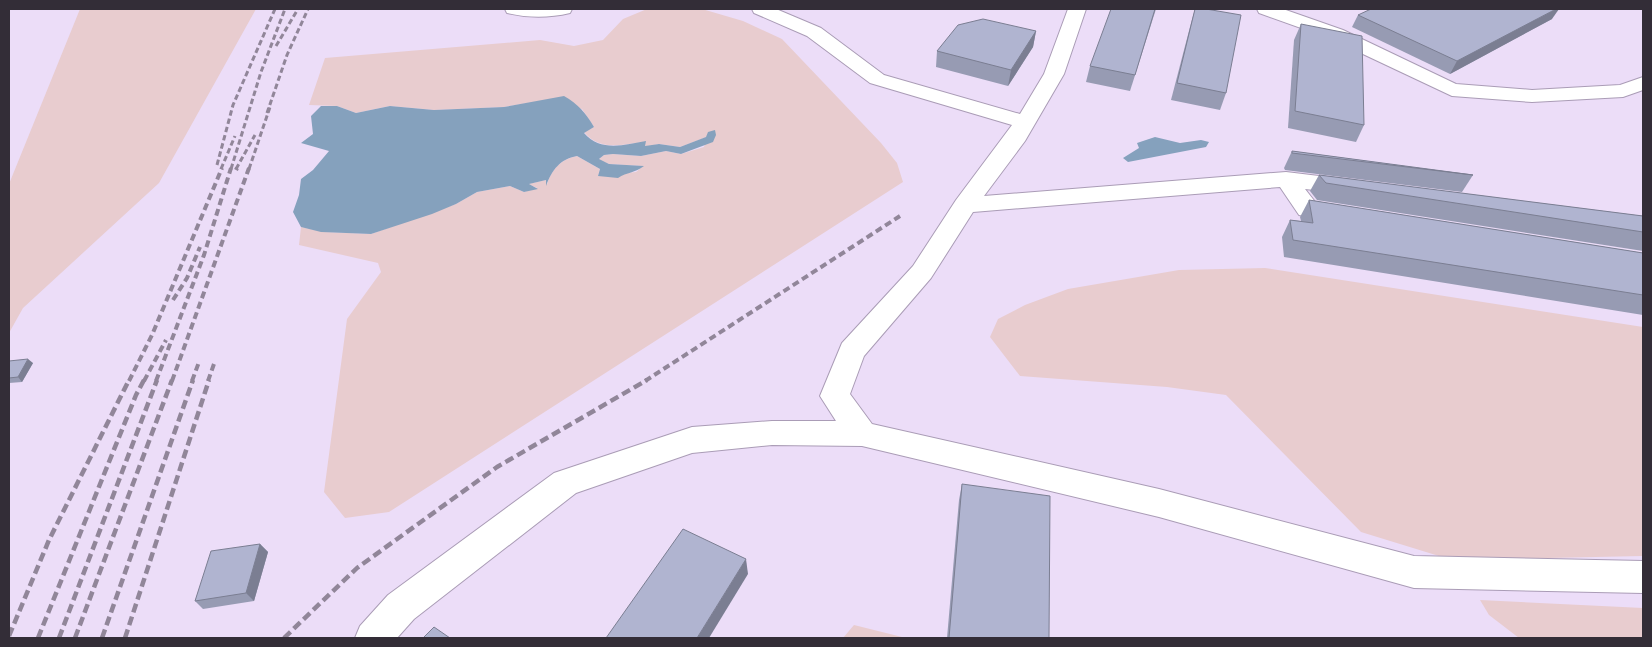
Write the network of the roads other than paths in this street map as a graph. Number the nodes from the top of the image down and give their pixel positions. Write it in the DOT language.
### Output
graph roads {
  1 [pos="514,9"];
  2 [pos="563,9"];
  3 [pos="760,9"];
  4 [pos="1076,9"];
  5 [pos="1266,9"];
  6 [pos="1643,83"];
  7 [pos="1025,122"];
  8 [pos="1286,178"];
  9 [pos="1375,190"];
  10 [pos="965,205"];
  11 [pos="1367,219"];
  12 [pos="862,434"];
  13 [pos="1643,577"];
  14 [pos="373,638"];
  1 -- 2 [label="lane"];
  3 -- 7 [label="lane"];
  4 -- 7 [label="lane"];
  5 -- 6 [label="lane"];
  7 -- 10 [label="lane"];
  8 -- 9 [label="lane"];
  8 -- 10 [label="lane"];
  8 -- 11 [label="lane"];
  10 -- 12 [label="lane"];
  12 -- 13 [label="lane"];
  12 -- 14 [label="lane"];
}
